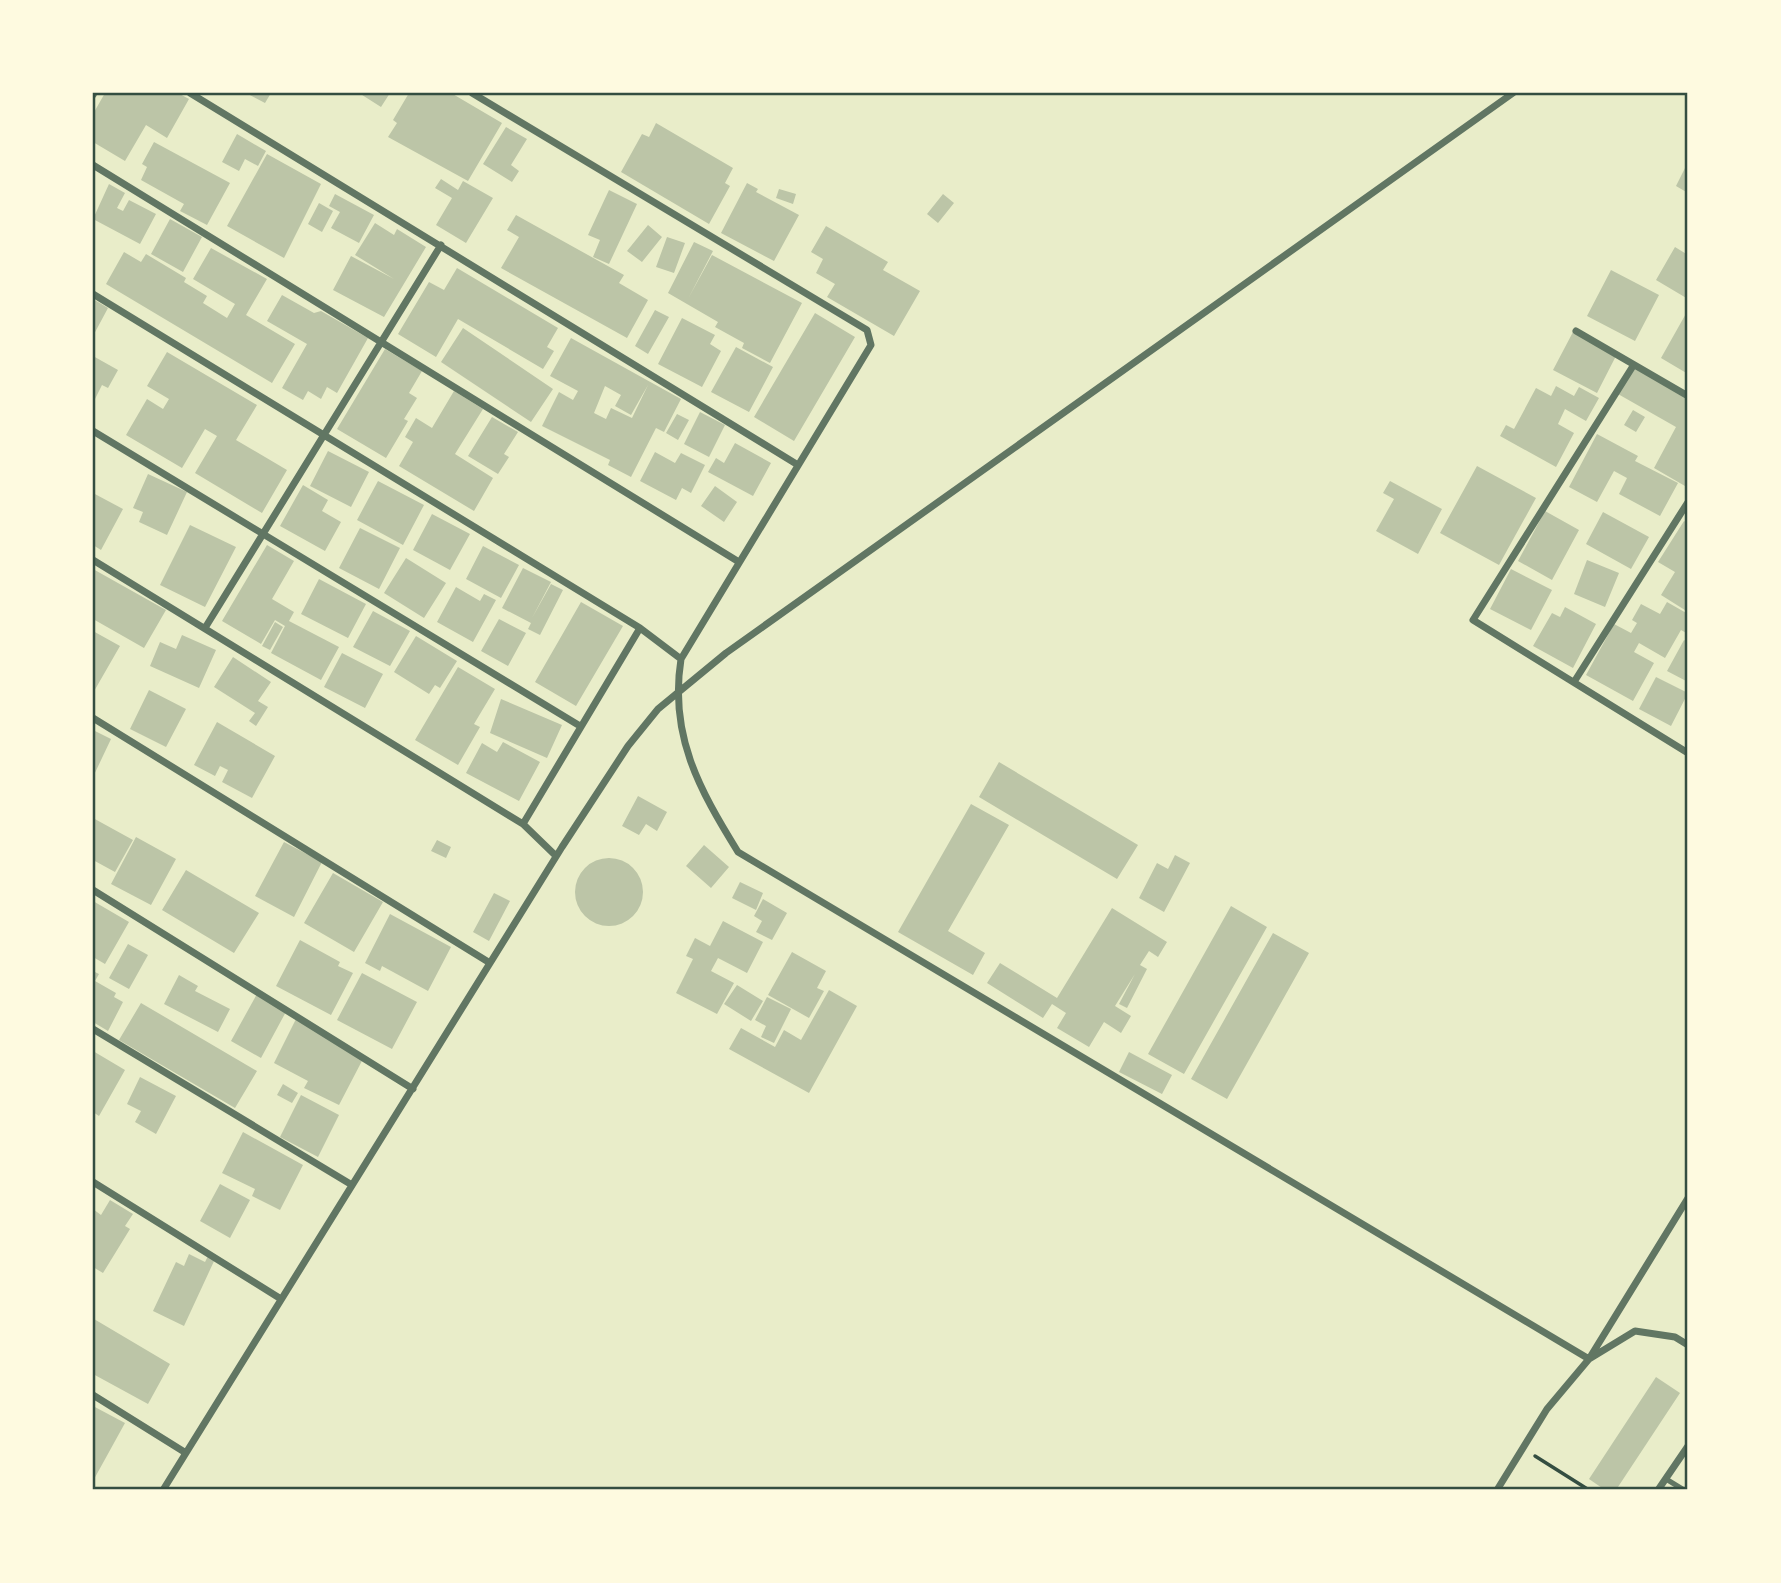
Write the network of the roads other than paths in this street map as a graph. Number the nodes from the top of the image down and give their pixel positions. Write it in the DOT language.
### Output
graph roads {
  1 [pos="190,93"];
  2 [pos="472,93"];
  3 [pos="1513,93"];
  4 [pos="93,166"];
  5 [pos="441,245"];
  6 [pos="93,294"];
  7 [pos="1576,331"];
  8 [pos="382,342"];
  9 [pos="1633,366"];
  10 [pos="1688,396"];
  11 [pos="93,431"];
  12 [pos="325,433"];
  13 [pos="798,465"];
  14 [pos="1688,502"];
  15 [pos="263,534"];
  16 [pos="93,560"];
  17 [pos="739,562"];
  18 [pos="205,628"];
  19 [pos="640,628"];
  20 [pos="681,659"];
  21 [pos="1574,682"];
  22 [pos="676,692"];
  23 [pos="93,718"];
  24 [pos="580,726"];
  25 [pos="1687,751"];
  26 [pos="523,824"];
  27 [pos="556,856"];
  28 [pos="93,890"];
  29 [pos="491,963"];
  30 [pos="93,1029"];
  31 [pos="413,1089"];
  32 [pos="93,1182"];
  33 [pos="352,1185"];
  34 [pos="1688,1198"];
  35 [pos="281,1300"];
  36 [pos="1688,1345"];
  37 [pos="1589,1359"];
  38 [pos="93,1395"];
  39 [pos="1688,1446"];
  40 [pos="186,1453"];
  41 [pos="1666,1479"];
  42 [pos="163,1490"];
  43 [pos="1497,1490"];
  44 [pos="1658,1490"];
  45 [pos="1684,1490"];
  1 -- 5 [label="street"];
  2 -- 13 [label="street"];
  3 -- 22 [label="street"];
  4 -- 8 [label="street"];
  5 -- 8 [label="street"];
  5 -- 13 [label="street"];
  6 -- 12 [label="street"];
  7 -- 9 [label="street"];
  8 -- 12 [label="street"];
  8 -- 17 [label="street"];
  9 -- 10 [label="street"];
  9 -- 21 [label="street"];
  11 -- 15 [label="street"];
  12 -- 15 [label="street"];
  12 -- 19 [label="street"];
  13 -- 17 [label="street"];
  14 -- 21 [label="street"];
  15 -- 18 [label="street"];
  15 -- 24 [label="street"];
  16 -- 18 [label="street"];
  17 -- 20 [label="street"];
  18 -- 26 [label="street"];
  19 -- 20 [label="street"];
  19 -- 24 [label="street"];
  20 -- 22 [label="street"];
  21 -- 25 [label="street"];
  22 -- 27 [label="street"];
  22 -- 37 [label="street"];
  23 -- 29 [label="street"];
  24 -- 26 [label="street"];
  26 -- 27 [label="street"];
  27 -- 29 [label="street"];
  28 -- 31 [label="street"];
  29 -- 31 [label="street"];
  30 -- 33 [label="street"];
  31 -- 33 [label="street"];
  32 -- 35 [label="street"];
  33 -- 35 [label="street"];
  34 -- 37 [label="street"];
  35 -- 40 [label="street"];
  36 -- 37 [label="street"];
  37 -- 43 [label="street"];
  38 -- 40 [label="street"];
  39 -- 41 [label="street"];
  40 -- 42 [label="street"];
  41 -- 44 [label="street"];
  41 -- 45 [label="lane"];
}
